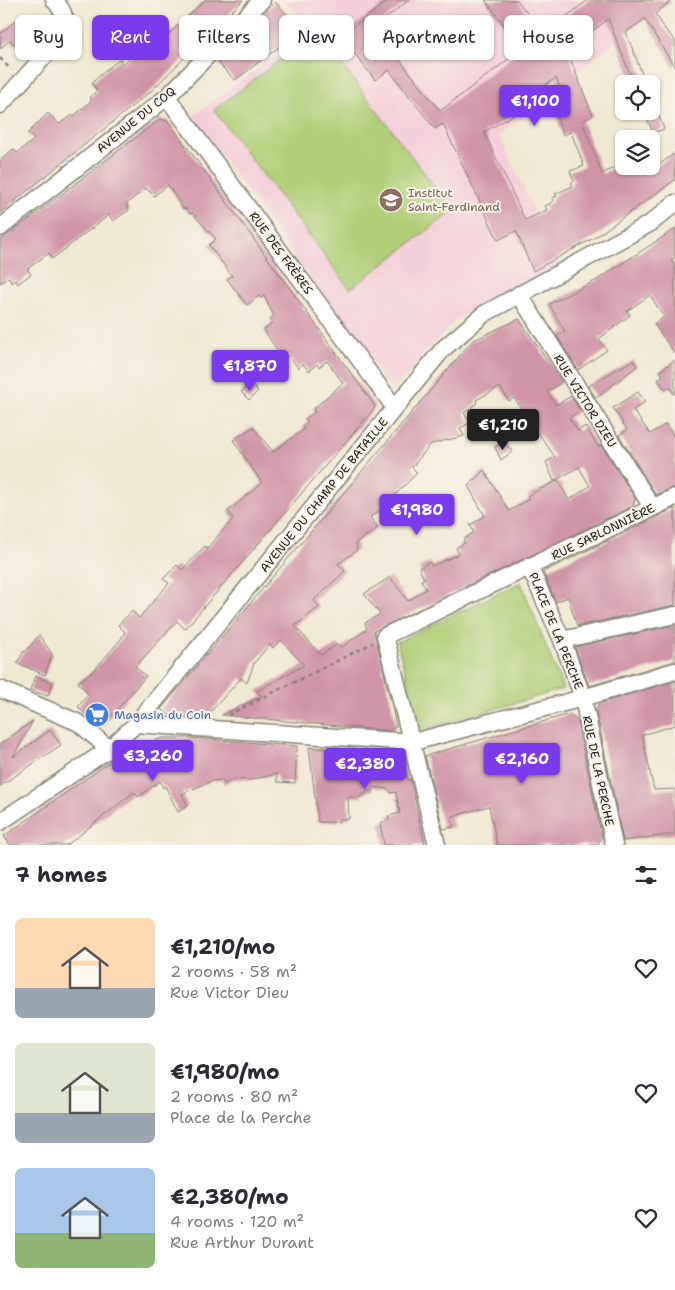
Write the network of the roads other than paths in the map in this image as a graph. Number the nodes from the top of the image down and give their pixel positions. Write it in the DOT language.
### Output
graph roads {
  1 [pos="54,0"];
  2 [pos="262,0"];
  3 [pos="167,97"];
  4 [pos="0,105"];
  5 [pos="675,203"];
  6 [pos="0,227"];
  7 [pos="519,294"];
  8 [pos="395,408"];
  9 [pos="675,497"];
  10 [pos="652,508"];
  11 [pos="530,568"];
  12 [pos="675,615"];
  13 [pos="562,640"];
  14 [pos="675,671"];
  15 [pos="0,689"];
  16 [pos="583,698"];
  17 [pos="136,724"];
  18 [pos="413,742"];
  19 [pos="108,749"];
  20 [pos="0,822"];
  21 [pos="437,845"];
  22 [pos="614,845"];
  1 -- 4 [label="street"];
  2 -- 3 [label="street, AVENUE DU COQ"];
  3 -- 6 [label="street, AVENUE DU COQ"];
  3 -- 8 [label="street, RUE DES FRÈRES"];
  5 -- 7 [label="street, AVENUE DU CHAMP DE BATAILLE"];
  7 -- 8 [label="street, AVENUE DU CHAMP DE BATAILLE"];
  7 -- 10 [label="street, RUE VICTOR DIEU"];
  8 -- 17 [label="street, AVENUE DU CHAMP DE BATAILLE"];
  9 -- 10 [label="street, RUE SABLONNIÈRE"];
  10 -- 11 [label="street, RUE SABLONNIÈRE"];
  11 -- 13 [label="street, PLACE DE LA PERCHE"];
  11 -- 18 [label="street, PLACE DE LA PERCHE"];
  12 -- 13 [label="street"];
  13 -- 16 [label="street, PLACE DE LA PERCHE"];
  14 -- 16 [label="street"];
  15 -- 19 [label="street"];
  16 -- 18 [label="street, PLACE DE LA PERCHE"];
  16 -- 22 [label="street, RUE DE LA PERCHE"];
  17 -- 18 [label="street, PLACE DE LA PERCHE"];
  17 -- 19 [label="street, AVENUE DU CHAMP DE BATAILLE"];
  18 -- 21 [label="street"];
  19 -- 20 [label="street, AVENUE DU CHAMP DE BATAILLE"];
}
